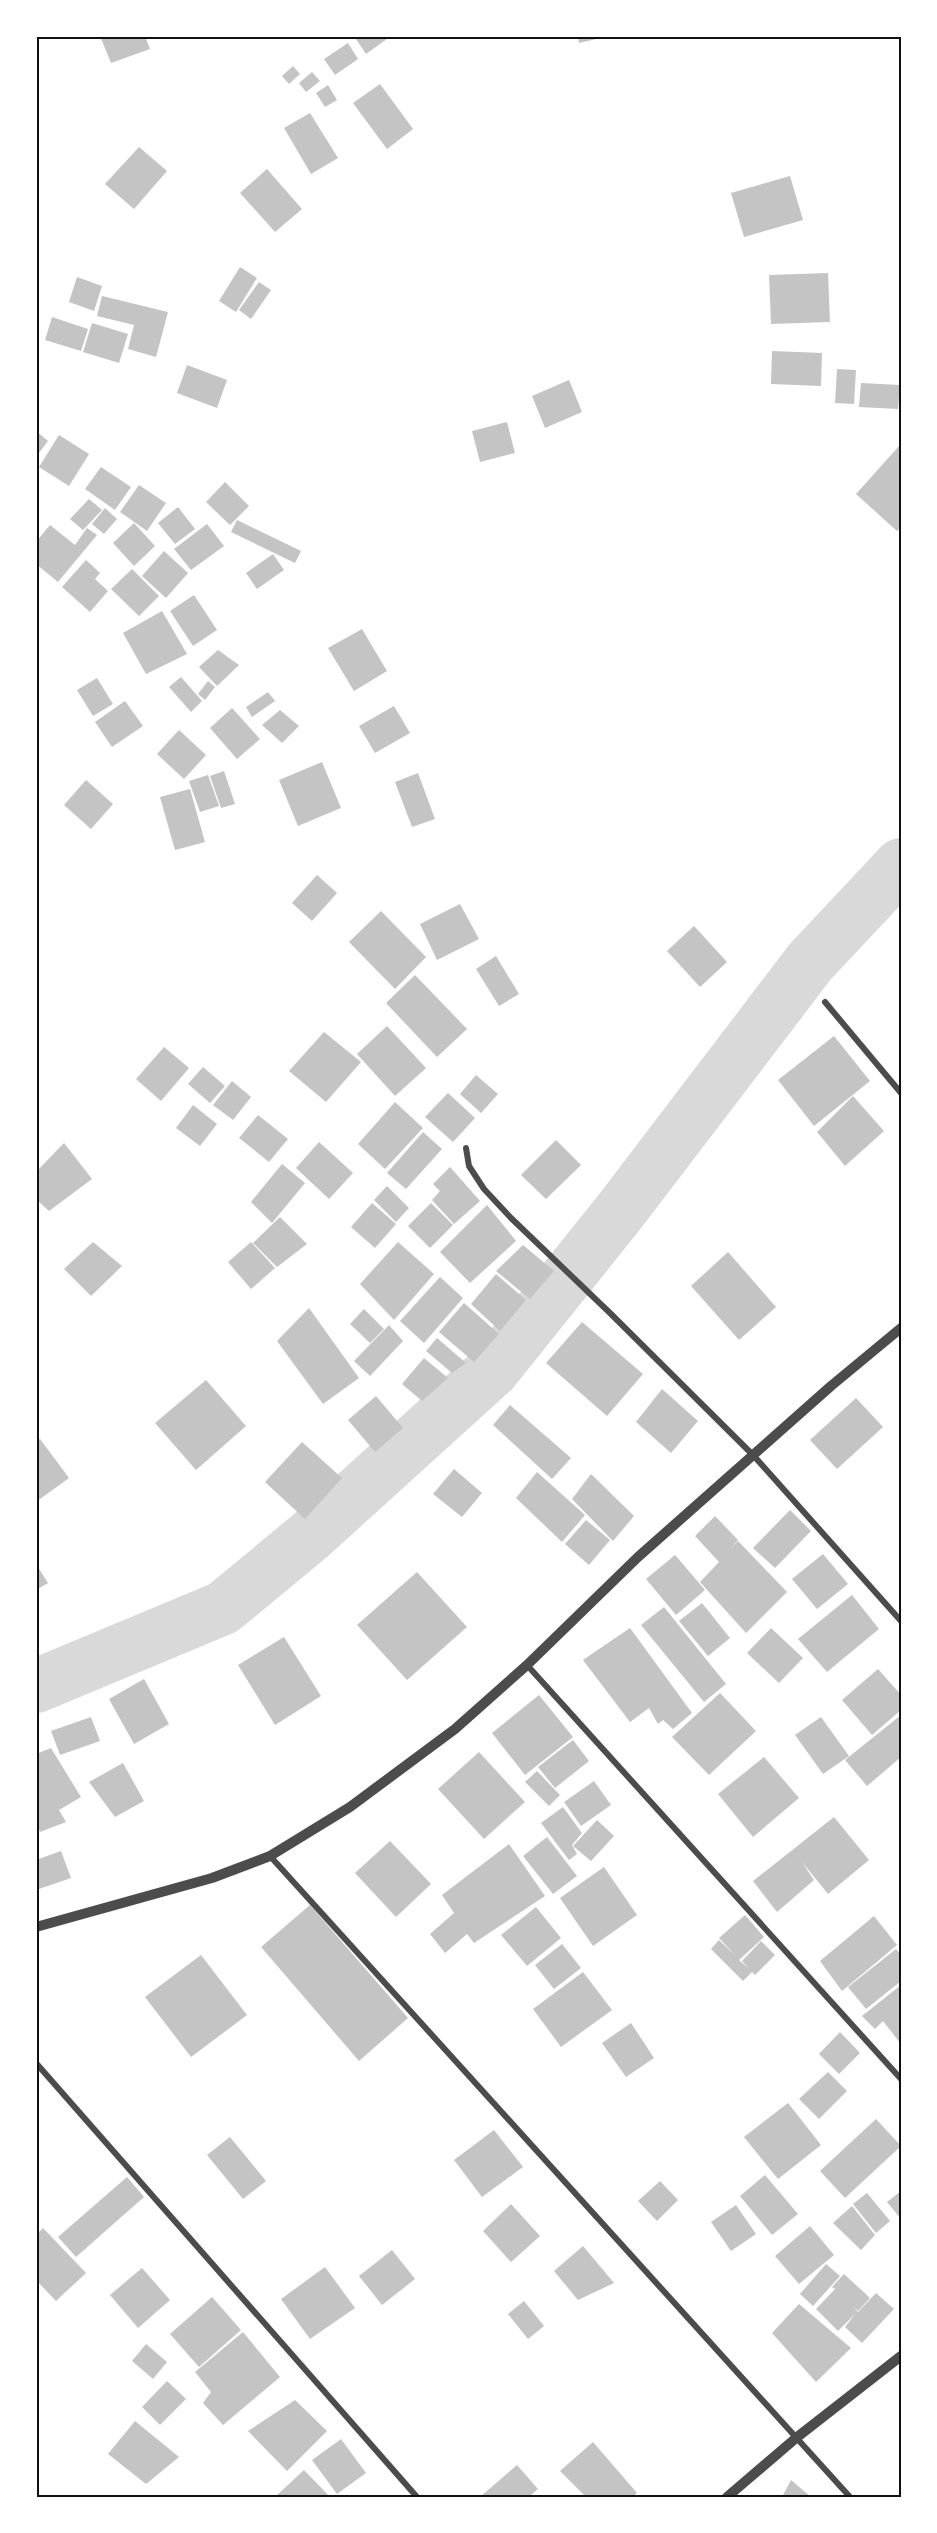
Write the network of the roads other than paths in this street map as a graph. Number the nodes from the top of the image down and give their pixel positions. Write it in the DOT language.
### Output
graph roads {
  1 [pos="825,1002"];
  2 [pos="901,1093"];
  3 [pos="466,1148"];
  4 [pos="901,1328"];
  5 [pos="753,1455"];
  6 [pos="901,1621"];
  7 [pos="527,1665"];
  8 [pos="270,1856"];
  9 [pos="36,1927"];
  10 [pos="36,2063"];
  11 [pos="901,2079"];
  12 [pos="901,2356"];
  13 [pos="796,2438"];
  14 [pos="417,2497"];
  15 [pos="727,2497"];
  16 [pos="850,2497"];
  1 -- 2 [label="street"];
  3 -- 5 [label="street"];
  4 -- 5 [label="street"];
  5 -- 6 [label="street"];
  5 -- 7 [label="street"];
  7 -- 8 [label="street"];
  7 -- 11 [label="street"];
  8 -- 9 [label="street"];
  8 -- 13 [label="street"];
  10 -- 14 [label="street"];
  12 -- 13 [label="street"];
  13 -- 15 [label="street"];
  13 -- 16 [label="street"];
}
